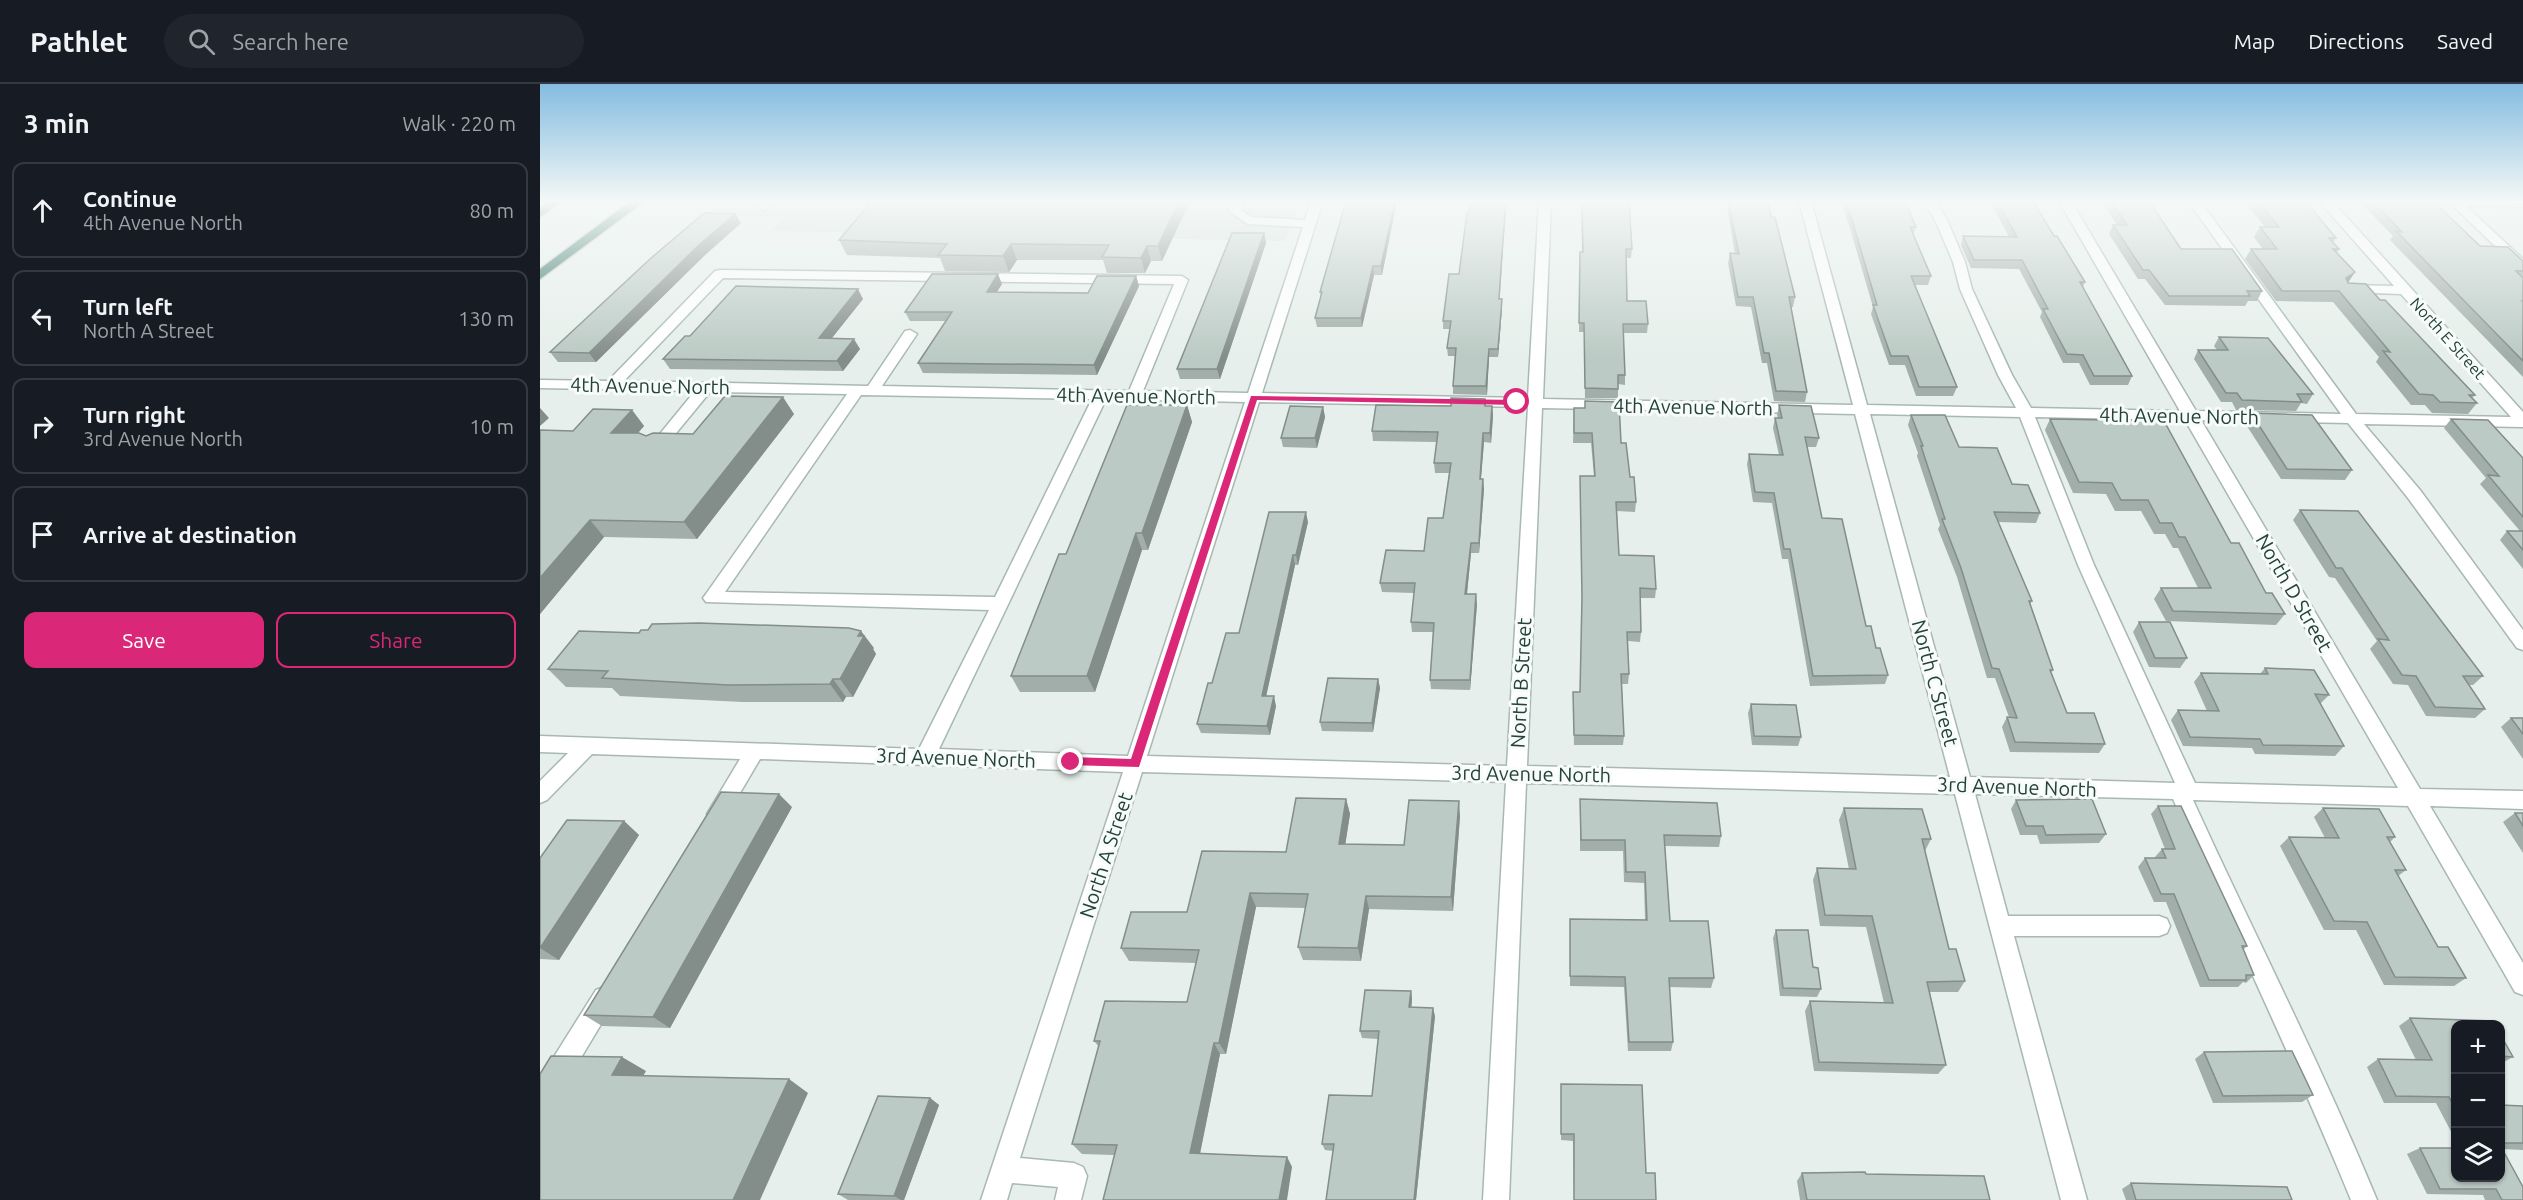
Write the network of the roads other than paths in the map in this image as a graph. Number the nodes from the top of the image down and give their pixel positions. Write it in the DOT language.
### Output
graph roads {
  1 [pos="569,253"];
  2 [pos="1300,253"];
  3 [pos="1543,253"];
  4 [pos="1819,253"];
  5 [pos="1955,253"];
  6 [pos="2095,253"];
  7 [pos="2232,253"];
  8 [pos="2372,253"];
  9 [pos="2509,253"];
  10 [pos="2523,267"];
  11 [pos="540,275"];
  12 [pos="2348,289"];
  13 [pos="2405,290"];
  14 [pos="910,334"];
  15 [pos="540,384"];
  16 [pos="611,386"];
  17 [pos="706,387"];
  18 [pos="864,391"];
  19 [pos="1101,395"];
  20 [pos="1134,396"];
  21 [pos="1253,398"];
  22 [pos="1536,403"];
  23 [pos="1861,409"];
  24 [pos="2026,413"];
  25 [pos="2190,416"];
  26 [pos="2352,419"];
  27 [pos="2523,422"];
  28 [pos="658,446"];
  29 [pos="1001,604"];
  30 [pos="2523,643"];
  31 [pos="540,744"];
  32 [pos="587,746"];
  33 [pos="755,751"];
  34 [pos="925,757"];
  35 [pos="1135,764"];
  36 [pos="1517,774"];
  37 [pos="1963,785"];
  38 [pos="2184,791"];
  39 [pos="540,794"];
  40 [pos="2414,797"];
  41 [pos="2523,800"];
  42 [pos="703,837"];
  43 [pos="2000,926"];
  44 [pos="2159,926"];
  45 [pos="615,979"];
  46 [pos="2523,984"];
  47 [pos="540,1102"];
  48 [pos="1004,1169"];
  49 [pos="994,1200"];
  50 [pos="1068,1200"];
  51 [pos="1496,1200"];
  52 [pos="2074,1200"];
  53 [pos="2364,1200"];
  1 -- 11 [label="highway"];
  2 -- 21 [label="street, North A Street"];
  3 -- 22 [label="street, North B Street"];
  4 -- 23 [label="street, North C Street"];
  5 -- 24 [label="street"];
  6 -- 25 [label="street, North D Street"];
  7 -- 26 [label="street"];
  8 -- 13 [label="street, North E Street"];
  9 -- 10 [label="street"];
  12 -- 13 [label="street"];
  13 -- 27 [label="street, North E Street"];
  14 -- 18 [label="street"];
  15 -- 16 [label="street, 4th Avenue North"];
  16 -- 17 [label="street, 4th Avenue North"];
  16 -- 20 [label="street"];
  17 -- 18 [label="street, 4th Avenue North"];
  17 -- 28 [label="street"];
  18 -- 19 [label="street, 4th Avenue North"];
  18 -- 29 [label="street"];
  19 -- 20 [label="street, 4th Avenue North"];
  19 -- 29 [label="street"];
  20 -- 21 [label="street, 4th Avenue North"];
  21 -- 22 [label="street, 4th Avenue North"];
  21 -- 35 [label="street, North A Street"];
  22 -- 23 [label="street, 4th Avenue North"];
  22 -- 36 [label="street, North B Street"];
  23 -- 24 [label="street, 4th Avenue North"];
  23 -- 37 [label="street, North C Street"];
  24 -- 25 [label="street, 4th Avenue North"];
  24 -- 38 [label="street"];
  25 -- 26 [label="street, 4th Avenue North"];
  25 -- 40 [label="street, North D Street"];
  26 -- 27 [label="street, 4th Avenue North"];
  26 -- 30 [label="street"];
  29 -- 34 [label="street"];
  31 -- 32 [label="street, 3rd Avenue North"];
  32 -- 33 [label="street, 3rd Avenue North"];
  32 -- 39 [label="street"];
  33 -- 34 [label="street, 3rd Avenue North"];
  33 -- 42 [label="street"];
  34 -- 35 [label="street, 3rd Avenue North"];
  35 -- 36 [label="street, 3rd Avenue North"];
  35 -- 48 [label="street, North A Street"];
  36 -- 37 [label="street, 3rd Avenue North"];
  36 -- 51 [label="street, North B Street"];
  37 -- 38 [label="street, 3rd Avenue North"];
  37 -- 43 [label="street, North C Street"];
  38 -- 40 [label="street, 3rd Avenue North"];
  38 -- 53 [label="street"];
  40 -- 41 [label="street, 3rd Avenue North"];
  40 -- 46 [label="street, North D Street"];
  43 -- 44 [label="street"];
  43 -- 52 [label="street, North C Street"];
  45 -- 47 [label="street"];
  48 -- 49 [label="street, North A Street"];
  48 -- 50 [label="street"];
}
